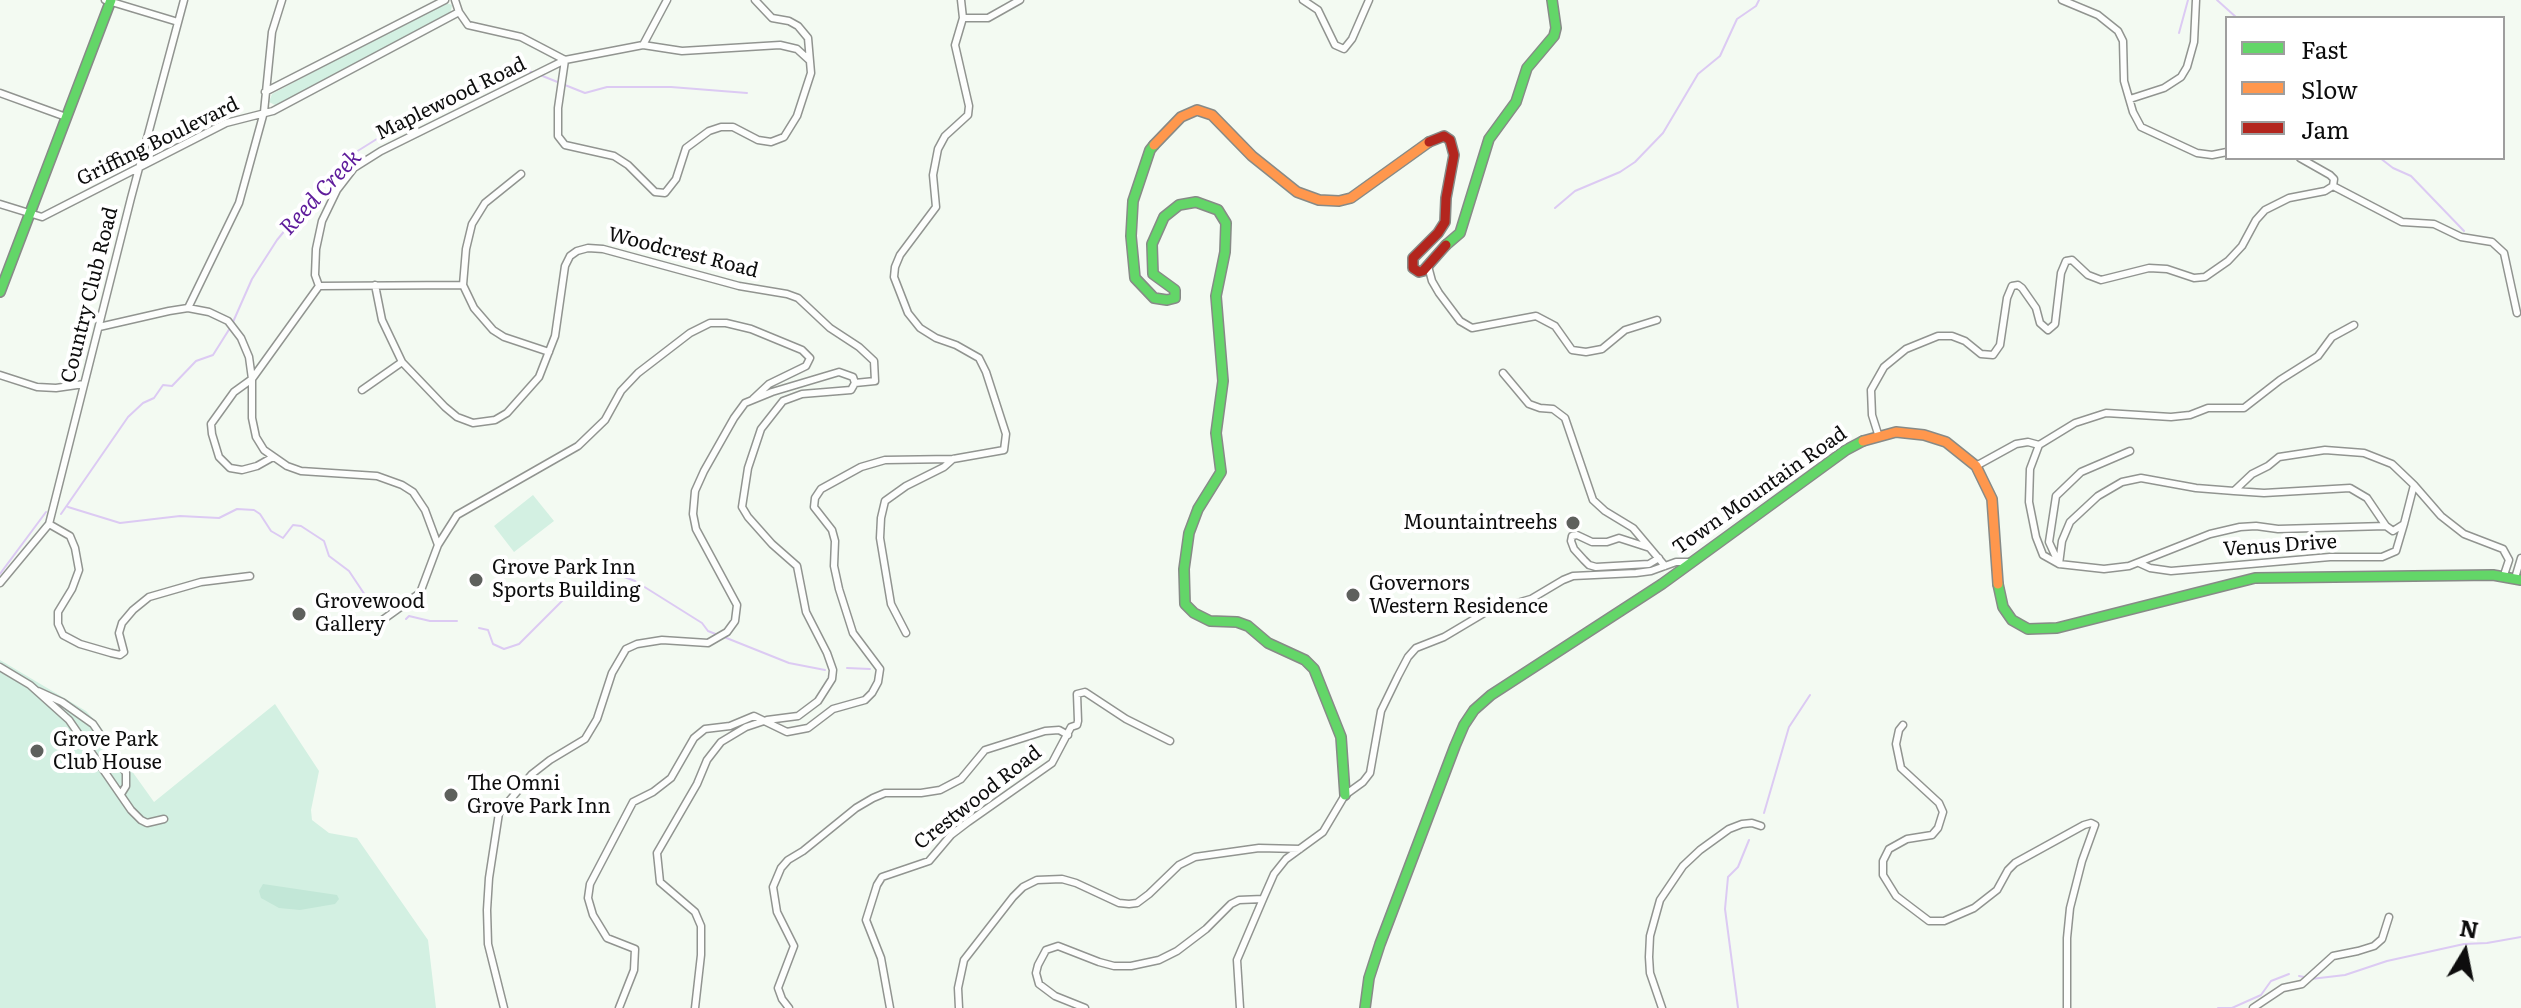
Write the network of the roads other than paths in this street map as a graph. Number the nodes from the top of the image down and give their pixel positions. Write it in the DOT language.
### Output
graph roads {
  1 [pos="184,0"];
  2 [pos="282,0"];
  3 [pos="445,0"];
  4 [pos="455,0"];
  5 [pos="667,0"];
  6 [pos="755,0"];
  7 [pos="961,0"];
  8 [pos="1002,0"];
  9 [pos="1020,0"];
  10 [pos="1303,0"];
  11 [pos="1369,0"];
  12 [pos="1552,0"];
  13 [pos="2062,0"];
  14 [pos="2196,0"];
  15 [pos="109,1"];
  16 [pos="1003,10"];
  17 [pos="459,12"];
  18 [pos="963,18"];
  19 [pos="178,22"];
  20 [pos="643,45"];
  21 [pos="565,60"];
  22 [pos="809,60"];
  23 [pos="265,92"];
  24 [pos="0,93"];
  25 [pos="2130,99"];
  26 [pos="264,112"];
  27 [pos="66,117"];
  28 [pos="2225,152"];
  29 [pos="2304,160"];
  30 [pos="139,167"];
  31 [pos="521,174"];
  32 [pos="2333,186"];
  33 [pos="0,204"];
  34 [pos="29,215"];
  35 [pos="1428,266"];
  36 [pos="375,285"];
  37 [pos="463,285"];
  38 [pos="319,286"];
  39 [pos="0,292"];
  40 [pos="188,308"];
  41 [pos="2517,313"];
  42 [pos="1657,320"];
  43 [pos="2354,325"];
  44 [pos="99,327"];
  45 [pos="549,352"];
  46 [pos="402,362"];
  47 [pos="1503,373"];
  48 [pos="0,375"];
  49 [pos="252,379"];
  50 [pos="855,383"];
  51 [pos="84,384"];
  52 [pos="362,390"];
  53 [pos="750,401"];
  54 [pos="1878,434"];
  55 [pos="2039,445"];
  56 [pos="2130,451"];
  57 [pos="273,457"];
  58 [pos="953,459"];
  59 [pos="1976,466"];
  60 [pos="2414,485"];
  61 [pos="2234,491"];
  62 [pos="49,524"];
  63 [pos="2404,524"];
  64 [pos="2386,526"];
  65 [pos="438,545"];
  66 [pos="1650,548"];
  67 [pos="1659,558"];
  68 [pos="2521,558"];
  69 [pos="1691,562"];
  70 [pos="2138,563"];
  71 [pos="2059,564"];
  72 [pos="1665,566"];
  73 [pos="2504,575"];
  74 [pos="250,576"];
  75 [pos="2518,579"];
  76 [pos="0,583"];
  77 [pos="377,624"];
  78 [pos="906,633"];
  79 [pos="0,667"];
  80 [pos="35,690"];
  81 [pos="767,720"];
  82 [pos="1903,725"];
  83 [pos="1068,735"];
  84 [pos="1170,741"];
  85 [pos="121,794"];
  86 [pos="1345,795"];
  87 [pos="164,819"];
  88 [pos="1761,826"];
  89 [pos="1300,849"];
  90 [pos="1263,899"];
  91 [pos="2389,917"];
  92 [pos="504,1008"];
  93 [pos="619,1008"];
  94 [pos="695,1008"];
  95 [pos="789,1008"];
  96 [pos="890,1008"];
  97 [pos="959,1008"];
  98 [pos="1085,1008"];
  99 [pos="1240,1008"];
  100 [pos="1365,1008"];
  101 [pos="1662,1008"];
  102 [pos="2067,1008"];
  103 [pos="2253,1008"];
  1 -- 19 [label="street, Country Club Road"];
  2 -- 23 [label="street"];
  3 -- 23 [label="street, Griffing Boulevard"];
  4 -- 17 [label="street"];
  5 -- 20 [label="street"];
  6 -- 22 [label="street"];
  7 -- 18 [label="street"];
  8 -- 16 [label="street"];
  9 -- 16 [label="street"];
  10 -- 11 [label="street"];
  12 -- 35 [label="street"];
  13 -- 25 [label="street"];
  14 -- 25 [label="street"];
  15 -- 19 [label="street"];
  15 -- 27 [label="street"];
  16 -- 18 [label="street"];
  17 -- 21 [label="street"];
  17 -- 26 [label="street, Griffing Boulevard"];
  18 -- 58 [label="street"];
  19 -- 30 [label="street, Country Club Road"];
  20 -- 21 [label="street, Maplewood Road"];
  20 -- 22 [label="street, Maplewood Road"];
  21 -- 22 [label="street"];
  21 -- 38 [label="street, Maplewood Road"];
  23 -- 26 [label="street"];
  24 -- 27 [label="street"];
  25 -- 28 [label="street"];
  26 -- 30 [label="street, Griffing Boulevard"];
  26 -- 40 [label="street"];
  27 -- 34 [label="street"];
  29 -- 32 [label="street"];
  30 -- 34 [label="street, Griffing Boulevard"];
  30 -- 44 [label="street, Country Club Road"];
  31 -- 37 [label="street"];
  32 -- 41 [label="street"];
  32 -- 54 [label="street"];
  33 -- 34 [label="street"];
  34 -- 39 [label="street"];
  35 -- 42 [label="street"];
  35 -- 86 [label="street"];
  36 -- 37 [label="street"];
  36 -- 38 [label="street"];
  36 -- 46 [label="street, Woodcrest Road"];
  37 -- 45 [label="street"];
  38 -- 49 [label="street"];
  40 -- 44 [label="street"];
  40 -- 49 [label="street"];
  43 -- 55 [label="street"];
  44 -- 51 [label="street, Country Club Road"];
  45 -- 46 [label="street, Woodcrest Road"];
  45 -- 50 [label="street, Woodcrest Road"];
  46 -- 52 [label="street"];
  47 -- 66 [label="street"];
  48 -- 51 [label="street"];
  49 -- 57 [label="street"];
  49 -- 57 [label="street"];
  50 -- 53 [label="street"];
  50 -- 81 [label="street"];
  51 -- 62 [label="street, Country Club Road"];
  53 -- 65 [label="street"];
  53 -- 92 [label="street"];
  54 -- 59 [label="street, Town Mountain Road"];
  54 -- 69 [label="street, Town Mountain Road"];
  55 -- 59 [label="street"];
  55 -- 71 [label="street"];
  56 -- 71 [label="street"];
  57 -- 65 [label="street"];
  58 -- 78 [label="street"];
  58 -- 81 [label="street"];
  59 -- 73 [label="street, Town Mountain Road"];
  60 -- 61 [label="street"];
  60 -- 63 [label="street"];
  60 -- 73 [label="street"];
  61 -- 64 [label="street"];
  61 -- 71 [label="street"];
  62 -- 74 [label="street"];
  62 -- 76 [label="street, Country Club Road"];
  63 -- 64 [label="street"];
  63 -- 70 [label="street, Venus Drive"];
  64 -- 70 [label="street"];
  65 -- 77 [label="street"];
  66 -- 67 [label="street"];
  66 -- 67 [label="street"];
  67 -- 72 [label="street"];
  68 -- 75 [label="street"];
  69 -- 72 [label="street"];
  69 -- 100 [label="street, Town Mountain Road"];
  70 -- 71 [label="street"];
  72 -- 86 [label="street"];
  73 -- 75 [label="street, Town Mountain Road"];
  79 -- 80 [label="street"];
  80 -- 85 [label="street"];
  80 -- 85 [label="street"];
  81 -- 93 [label="street"];
  81 -- 94 [label="street"];
  82 -- 102 [label="street"];
  83 -- 84 [label="street, Crestwood Road"];
  83 -- 95 [label="street"];
  83 -- 96 [label="street, Crestwood Road"];
  85 -- 87 [label="street"];
  86 -- 89 [label="street"];
  88 -- 101 [label="street"];
  89 -- 90 [label="street"];
  89 -- 97 [label="street"];
  90 -- 98 [label="street"];
  90 -- 99 [label="street"];
  91 -- 103 [label="street"];
}
